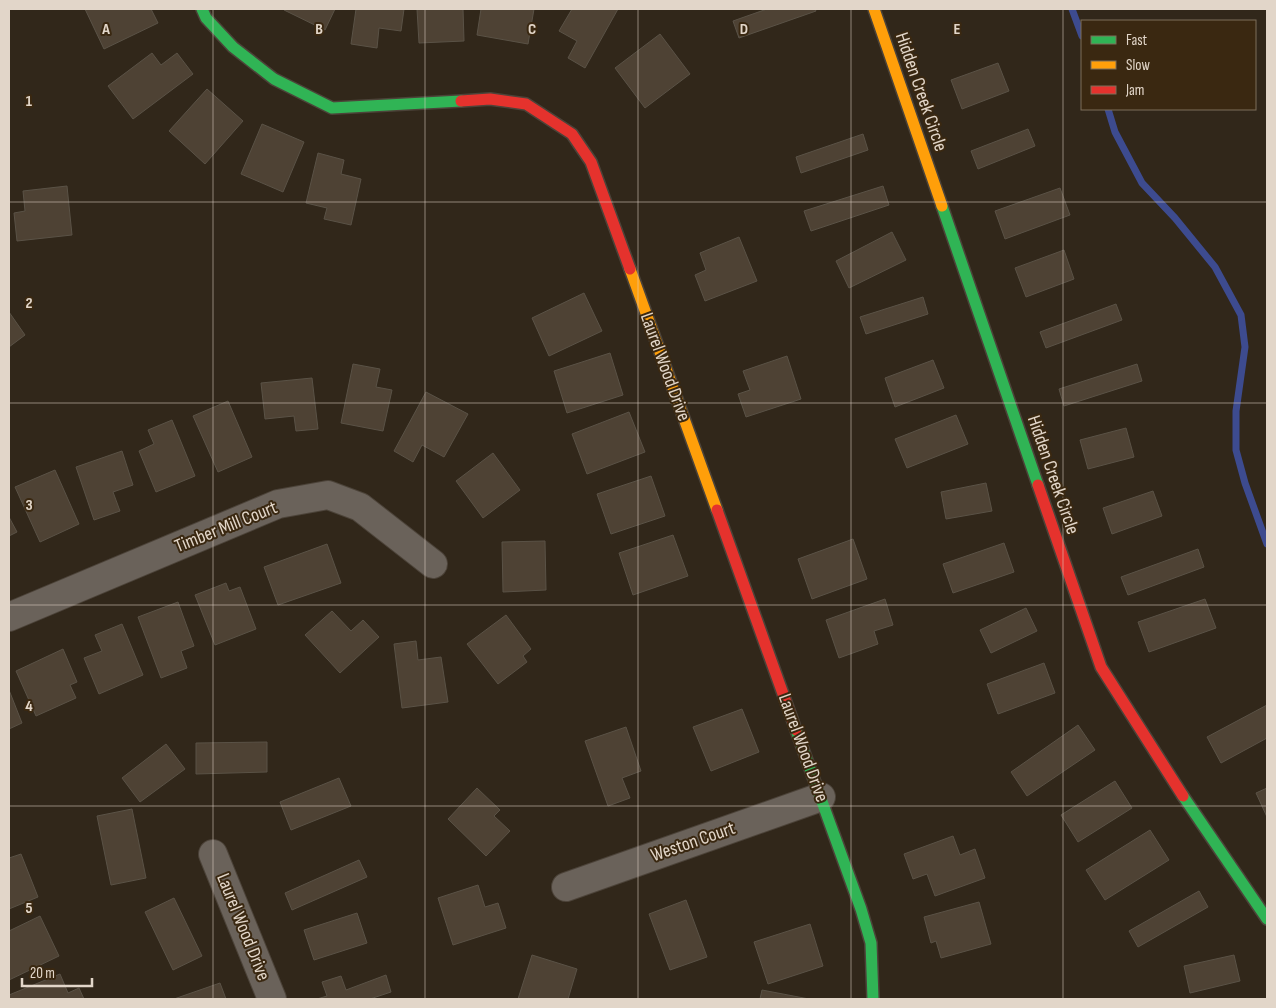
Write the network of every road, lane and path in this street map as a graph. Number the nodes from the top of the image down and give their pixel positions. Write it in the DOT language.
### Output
graph roads {
  1 [pos="202,9"];
  2 [pos="874,9"];
  3 [pos="434,564"];
  4 [pos="9,617"];
  5 [pos="821,796"];
  6 [pos="213,854"];
  7 [pos="566,887"];
  8 [pos="1267,919"];
  9 [pos="272,999"];
  10 [pos="873,999"];
  1 -- 5 [label="street, Laurel Wood Drive"];
  2 -- 8 [label="street, Hidden Creek Circle"];
  3 -- 4 [label="street, Timber Mill Court"];
  5 -- 7 [label="street, Weston Court"];
  5 -- 10 [label="street, Laurel Wood Drive"];
  6 -- 9 [label="street, Laurel Wood Drive"];
}
